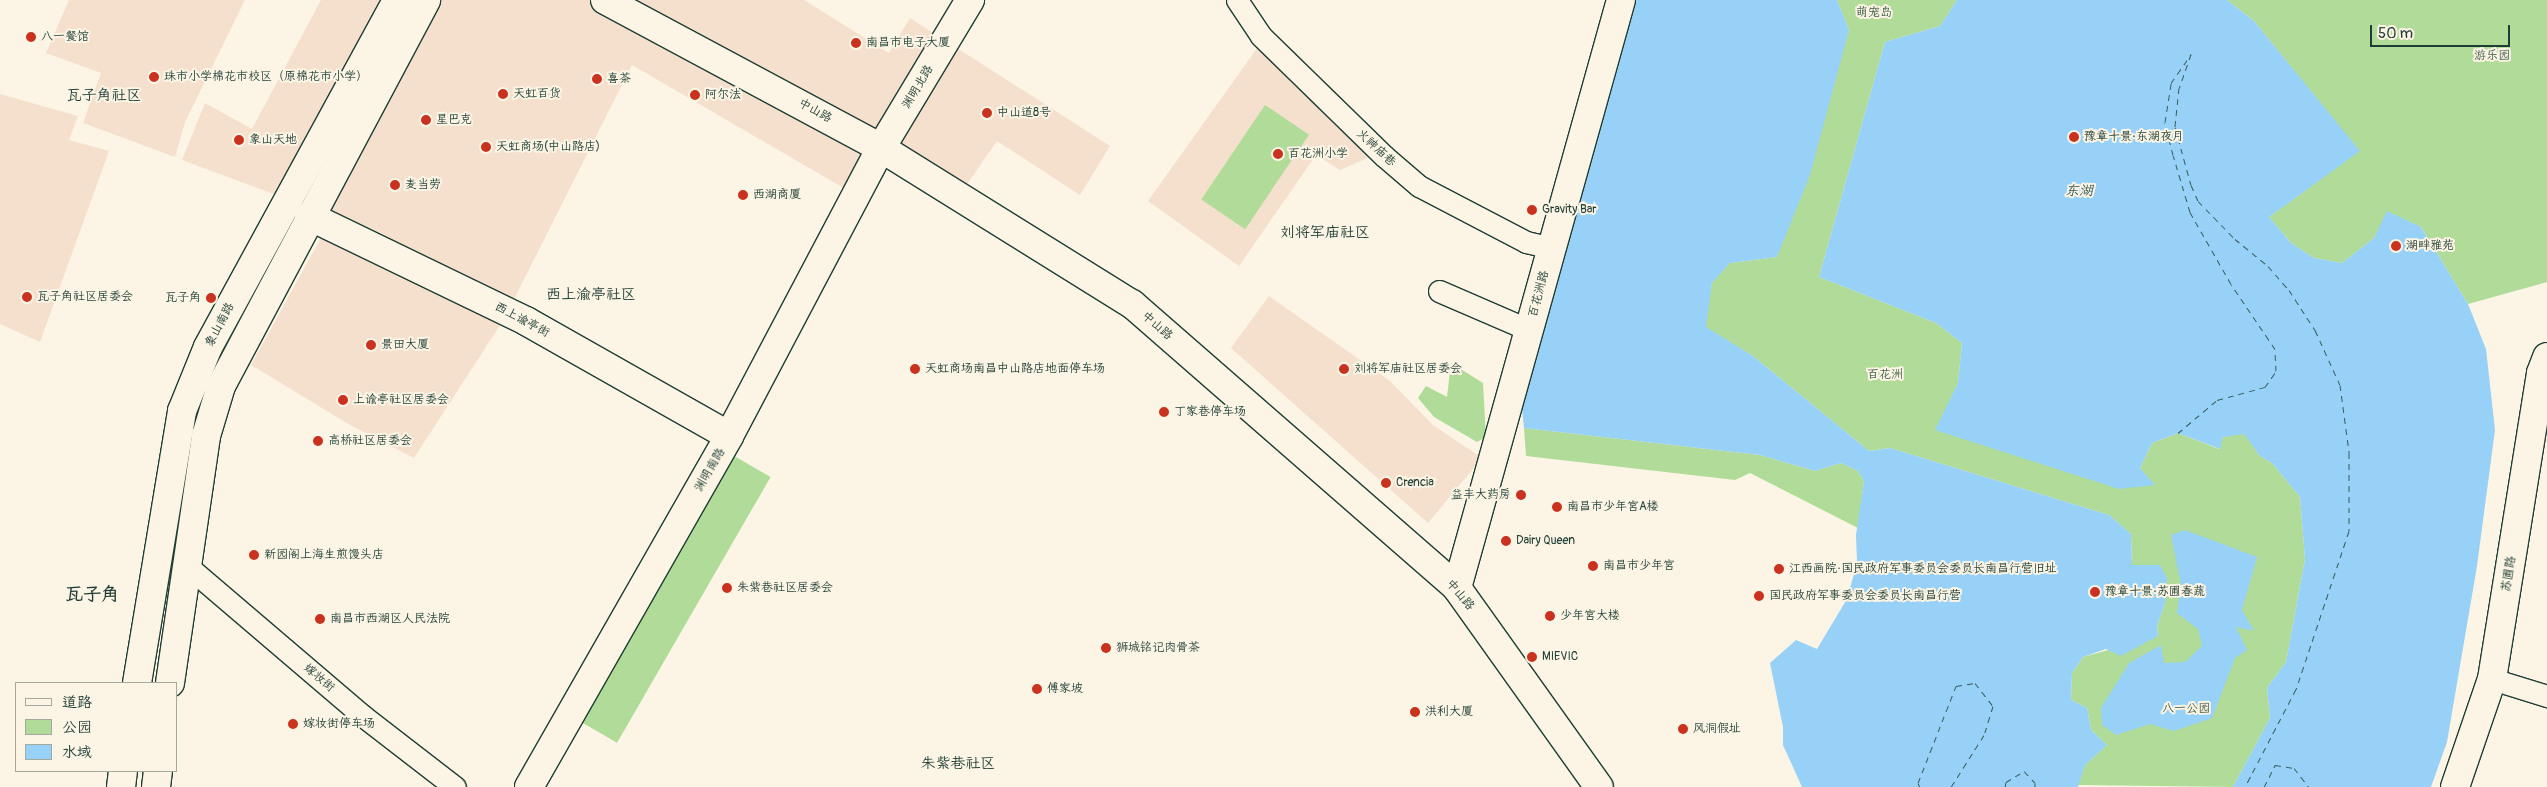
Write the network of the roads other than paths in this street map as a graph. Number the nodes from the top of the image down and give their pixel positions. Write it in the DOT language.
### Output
graph roads {
  1 [pos="397,0"];
  2 [pos="426,0"];
  3 [pos="605,0"];
  4 [pos="970,0"];
  5 [pos="1237,0"];
  6 [pos="1621,0"];
  7 [pos="882,148"];
  8 [pos="309,216"];
  9 [pos="1552,248"];
  10 [pos="1439,291"];
  11 [pos="1529,330"];
  12 [pos="2547,357"];
  13 [pos="729,436"];
  14 [pos="185,564"];
  15 [pos="1458,588"];
  16 [pos="2492,679"];
  17 [pos="138,682"];
  18 [pos="170,682"];
  19 [pos="2547,696"];
  20 [pos="123,772"];
  21 [pos="158,772"];
  22 [pos="121,787"];
  23 [pos="156,787"];
  24 [pos="455,787"];
  25 [pos="529,787"];
  26 [pos="1598,787"];
  27 [pos="2455,787"];
  1 -- 17 [label="main road, 象山南路"];
  2 -- 8 [label="main road"];
  3 -- 7 [label="main road, 中山路"];
  4 -- 7 [label="main road, 渊明北路"];
  5 -- 9 [label="street, 火神庙巷"];
  6 -- 9 [label="main road, 百花洲路"];
  7 -- 13 [label="main road, 渊明南路"];
  7 -- 15 [label="main road, 中山路"];
  8 -- 13 [label="main road, 西上谕亭街"];
  8 -- 14 [label="main road"];
  9 -- 11 [label="main road, 百花洲路"];
  10 -- 11 [label="street"];
  11 -- 15 [label="main road, 百花洲路"];
  12 -- 16 [label="main road, 苏圃路"];
  13 -- 25 [label="main road, 渊明南路"];
  14 -- 18 [label="main road"];
  14 -- 24 [label="street, 嫁妆街"];
  15 -- 26 [label="main road, 中山路"];
  16 -- 19 [label="street"];
  16 -- 27 [label="main road, 苏圃路"];
  20 -- 22 [label="main road"];
  21 -- 23 [label="main road"];
}
